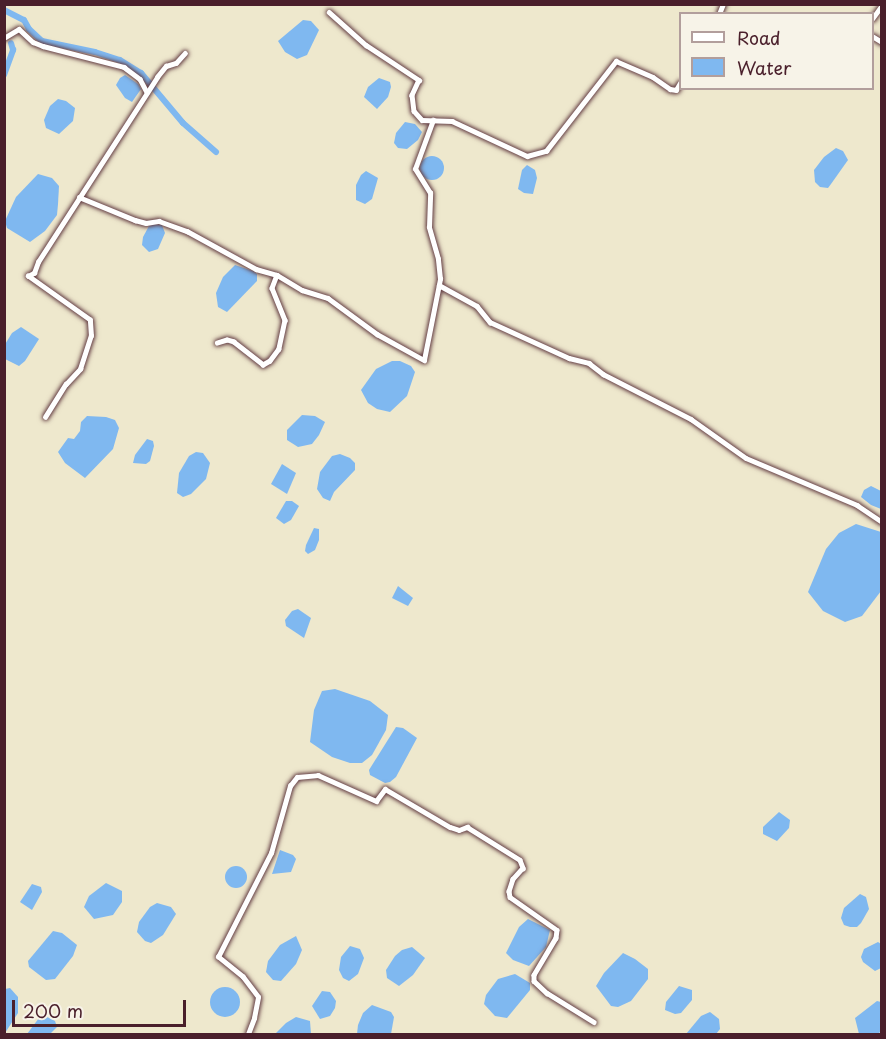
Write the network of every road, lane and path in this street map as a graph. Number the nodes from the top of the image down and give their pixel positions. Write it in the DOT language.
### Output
graph roads {
  1 [pos="329,12"];
  2 [pos="4,38"];
  3 [pos="185,52"];
  4 [pos="679,86"];
  5 [pos="147,92"];
  6 [pos="433,120"];
  7 [pos="79,197"];
  8 [pos="277,275"];
  9 [pos="439,285"];
  10 [pos="218,343"];
  11 [pos="45,417"];
  12 [pos="882,522"];
  13 [pos="594,1022"];
  14 [pos="248,1035"];
  1 -- 6 [label="street"];
  2 -- 5 [label="street"];
  3 -- 5 [label="street"];
  4 -- 6 [label="street"];
  5 -- 7 [label="street"];
  6 -- 9 [label="street"];
  7 -- 8 [label="street"];
  7 -- 11 [label="street"];
  8 -- 9 [label="street"];
  8 -- 10 [label="street"];
  9 -- 12 [label="street"];
  13 -- 14 [label="street"];
}
